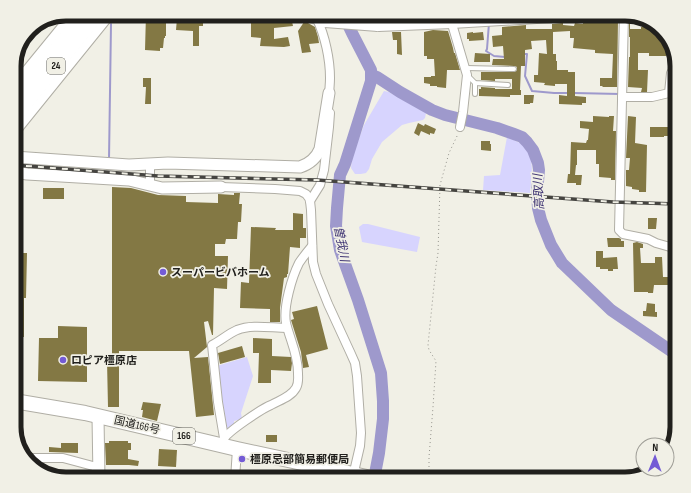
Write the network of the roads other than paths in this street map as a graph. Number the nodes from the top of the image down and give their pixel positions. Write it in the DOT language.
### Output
graph roads {
  1 [pos="66,21"];
  2 [pos="79,21"];
  3 [pos="92,21"];
  4 [pos="105,21"];
  5 [pos="320,21"];
  6 [pos="333,21"];
  7 [pos="373,21"];
  8 [pos="505,21"];
  9 [pos="624,21"];
  10 [pos="452,24"];
  11 [pos="375,27"];
  12 [pos="514,69"];
  13 [pos="467,72"];
  14 [pos="21,76"];
  15 [pos="476,83"];
  16 [pos="670,83"];
  17 [pos="508,85"];
  18 [pos="21,92"];
  19 [pos="329,93"];
  20 [pos="475,94"];
  21 [pos="622,97"];
  22 [pos="21,109"];
  23 [pos="21,125"];
  24 [pos="460,127"];
  25 [pos="21,157"];
  26 [pos="150,164"];
  27 [pos="21,173"];
  28 [pos="150,185"];
  29 [pos="221,187"];
  30 [pos="310,201"];
  31 [pos="312,246"];
  32 [pos="670,247"];
  33 [pos="288,328"];
  34 [pos="21,402"];
  35 [pos="98,416"];
  36 [pos="228,444"];
  37 [pos="33,458"];
  38 [pos="99,466"];
  39 [pos="99,472"];
  40 [pos="234,472"];
  41 [pos="337,472"];
  42 [pos="354,472"];
  1 -- 14 [label="street"];
  2 -- 18 [label="highway, 24"];
  3 -- 22 [label="highway, 24"];
  4 -- 23 [label="street"];
  5 -- 19 [label="street"];
  6 -- 11 [label="street"];
  7 -- 11 [label="street"];
  8 -- 10 [label="street"];
  9 -- 21 [label="street"];
  10 -- 11 [label="street"];
  10 -- 13 [label="street"];
  12 -- 13 [label="lane"];
  13 -- 15 [label="lane"];
  13 -- 24 [label="street"];
  15 -- 17 [label="lane"];
  15 -- 20 [label="lane"];
  16 -- 21 [label="street"];
  19 -- 26 [label="street"];
  19 -- 30 [label="street"];
  21 -- 32 [label="street"];
  25 -- 26 [label="street"];
  26 -- 28 [label="street"];
  27 -- 28 [label="street"];
  28 -- 29 [label="street"];
  29 -- 30 [label="street"];
  30 -- 31 [label="street"];
  31 -- 33 [label="street"];
  31 -- 42 [label="street"];
  33 -- 36 [label="street"];
  33 -- 36 [label="street"];
  34 -- 35 [label="highway, 国道166号 / 166"];
  35 -- 36 [label="highway, 国道166号 / 166"];
  35 -- 38 [label="street"];
  36 -- 40 [label="street"];
  36 -- 41 [label="highway, 国道166号 / 166"];
  37 -- 38 [label="street"];
  38 -- 39 [label="street"];
}
